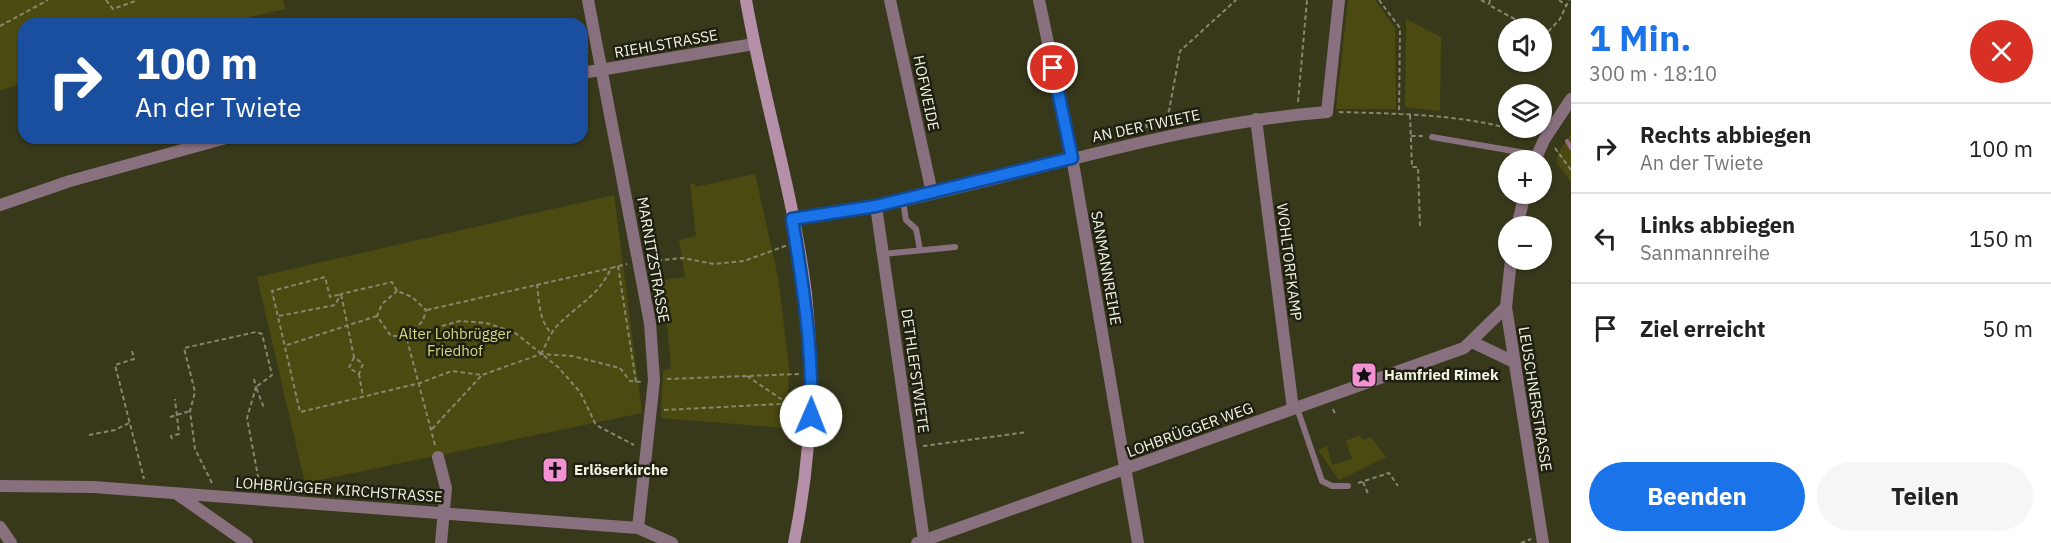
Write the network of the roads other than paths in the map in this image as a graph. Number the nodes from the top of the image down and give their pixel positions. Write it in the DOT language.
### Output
graph roads {
  1 [pos="588,0"];
  2 [pos="746,0"];
  3 [pos="890,0"];
  4 [pos="1039,0"];
  5 [pos="1339,0"];
  6 [pos="754,44"];
  7 [pos="602,70"];
  8 [pos="588,72"];
  9 [pos="1571,99"];
  10 [pos="1256,119"];
  11 [pos="1429,137"];
  12 [pos="204,144"];
  13 [pos="1540,150"];
  14 [pos="1498,151"];
  15 [pos="1072,158"];
  16 [pos="932,193"];
  17 [pos="903,200"];
  18 [pos="0,205"];
  19 [pos="876,206"];
  20 [pos="792,219"];
  21 [pos="955,247"];
  22 [pos="920,250"];
  23 [pos="883,254"];
  24 [pos="1510,270"];
  25 [pos="1506,307"];
  26 [pos="1472,342"];
  27 [pos="1514,362"];
  28 [pos="1295,408"];
  29 [pos="438,457"];
  30 [pos="1125,470"];
  31 [pos="0,486"];
  32 [pos="1348,486"];
  33 [pos="176,493"];
  34 [pos="446,512"];
  35 [pos="0,527"];
  36 [pos="638,528"];
  37 [pos="921,542"];
  38 [pos="10,543"];
  39 [pos="247,543"];
  40 [pos="441,543"];
  41 [pos="672,543"];
  42 [pos="794,543"];
  43 [pos="1138,543"];
  44 [pos="1543,543"];
  1 -- 7 [label="street, MARNITZSTRASSE"];
  2 -- 6 [label="street"];
  3 -- 16 [label="street, HOFWEIDE"];
  4 -- 15 [label="street, SANMANNREIHE"];
  5 -- 10 [label="street, AN DER TWIETE"];
  6 -- 7 [label="street, RIEHLSTRASSE"];
  6 -- 20 [label="street"];
  7 -- 8 [label="street, RIEHLSTRASSE"];
  7 -- 36 [label="street, MARNITZSTRASSE"];
  9 -- 13 [label="street"];
  10 -- 15 [label="street, AN DER TWIETE"];
  10 -- 28 [label="street, WOHLTORFKAMP"];
  11 -- 14 [label="lane"];
  12 -- 18 [label="street"];
  15 -- 16 [label="street, AN DER TWIETE"];
  15 -- 30 [label="street, SANMANNREIHE"];
  16 -- 17 [label="street, AN DER TWIETE"];
  17 -- 19 [label="street, AN DER TWIETE"];
  17 -- 22 [label="lane"];
  19 -- 20 [label="street, AN DER TWIETE"];
  19 -- 23 [label="street, DETHLEFSTWIETE"];
  20 -- 42 [label="street"];
  21 -- 22 [label="lane"];
  22 -- 23 [label="lane"];
  23 -- 37 [label="street, DETHLEFSTWIETE"];
  24 -- 25 [label="street, LEUSCHNERSTRASSE"];
  25 -- 26 [label="street, LOHBRÜGGER WEG"];
  25 -- 27 [label="street, LEUSCHNERSTRASSE"];
  26 -- 27 [label="street"];
  26 -- 28 [label="street, LOHBRÜGGER WEG"];
  27 -- 44 [label="street, LEUSCHNERSTRASSE"];
  28 -- 30 [label="street, LOHBRÜGGER WEG"];
  28 -- 32 [label="lane"];
  29 -- 34 [label="street"];
  30 -- 37 [label="street, LOHBRÜGGER WEG"];
  30 -- 43 [label="street, SANMANNREIHE"];
  31 -- 33 [label="street, LOHBRÜGGER KIRCHSTRASSE"];
  33 -- 34 [label="street, LOHBRÜGGER KIRCHSTRASSE"];
  33 -- 39 [label="street"];
  34 -- 36 [label="street, LOHBRÜGGER KIRCHSTRASSE"];
  34 -- 40 [label="street"];
  35 -- 38 [label="street"];
  36 -- 41 [label="street, LOHBRÜGGER KIRCHSTRASSE"];
}
